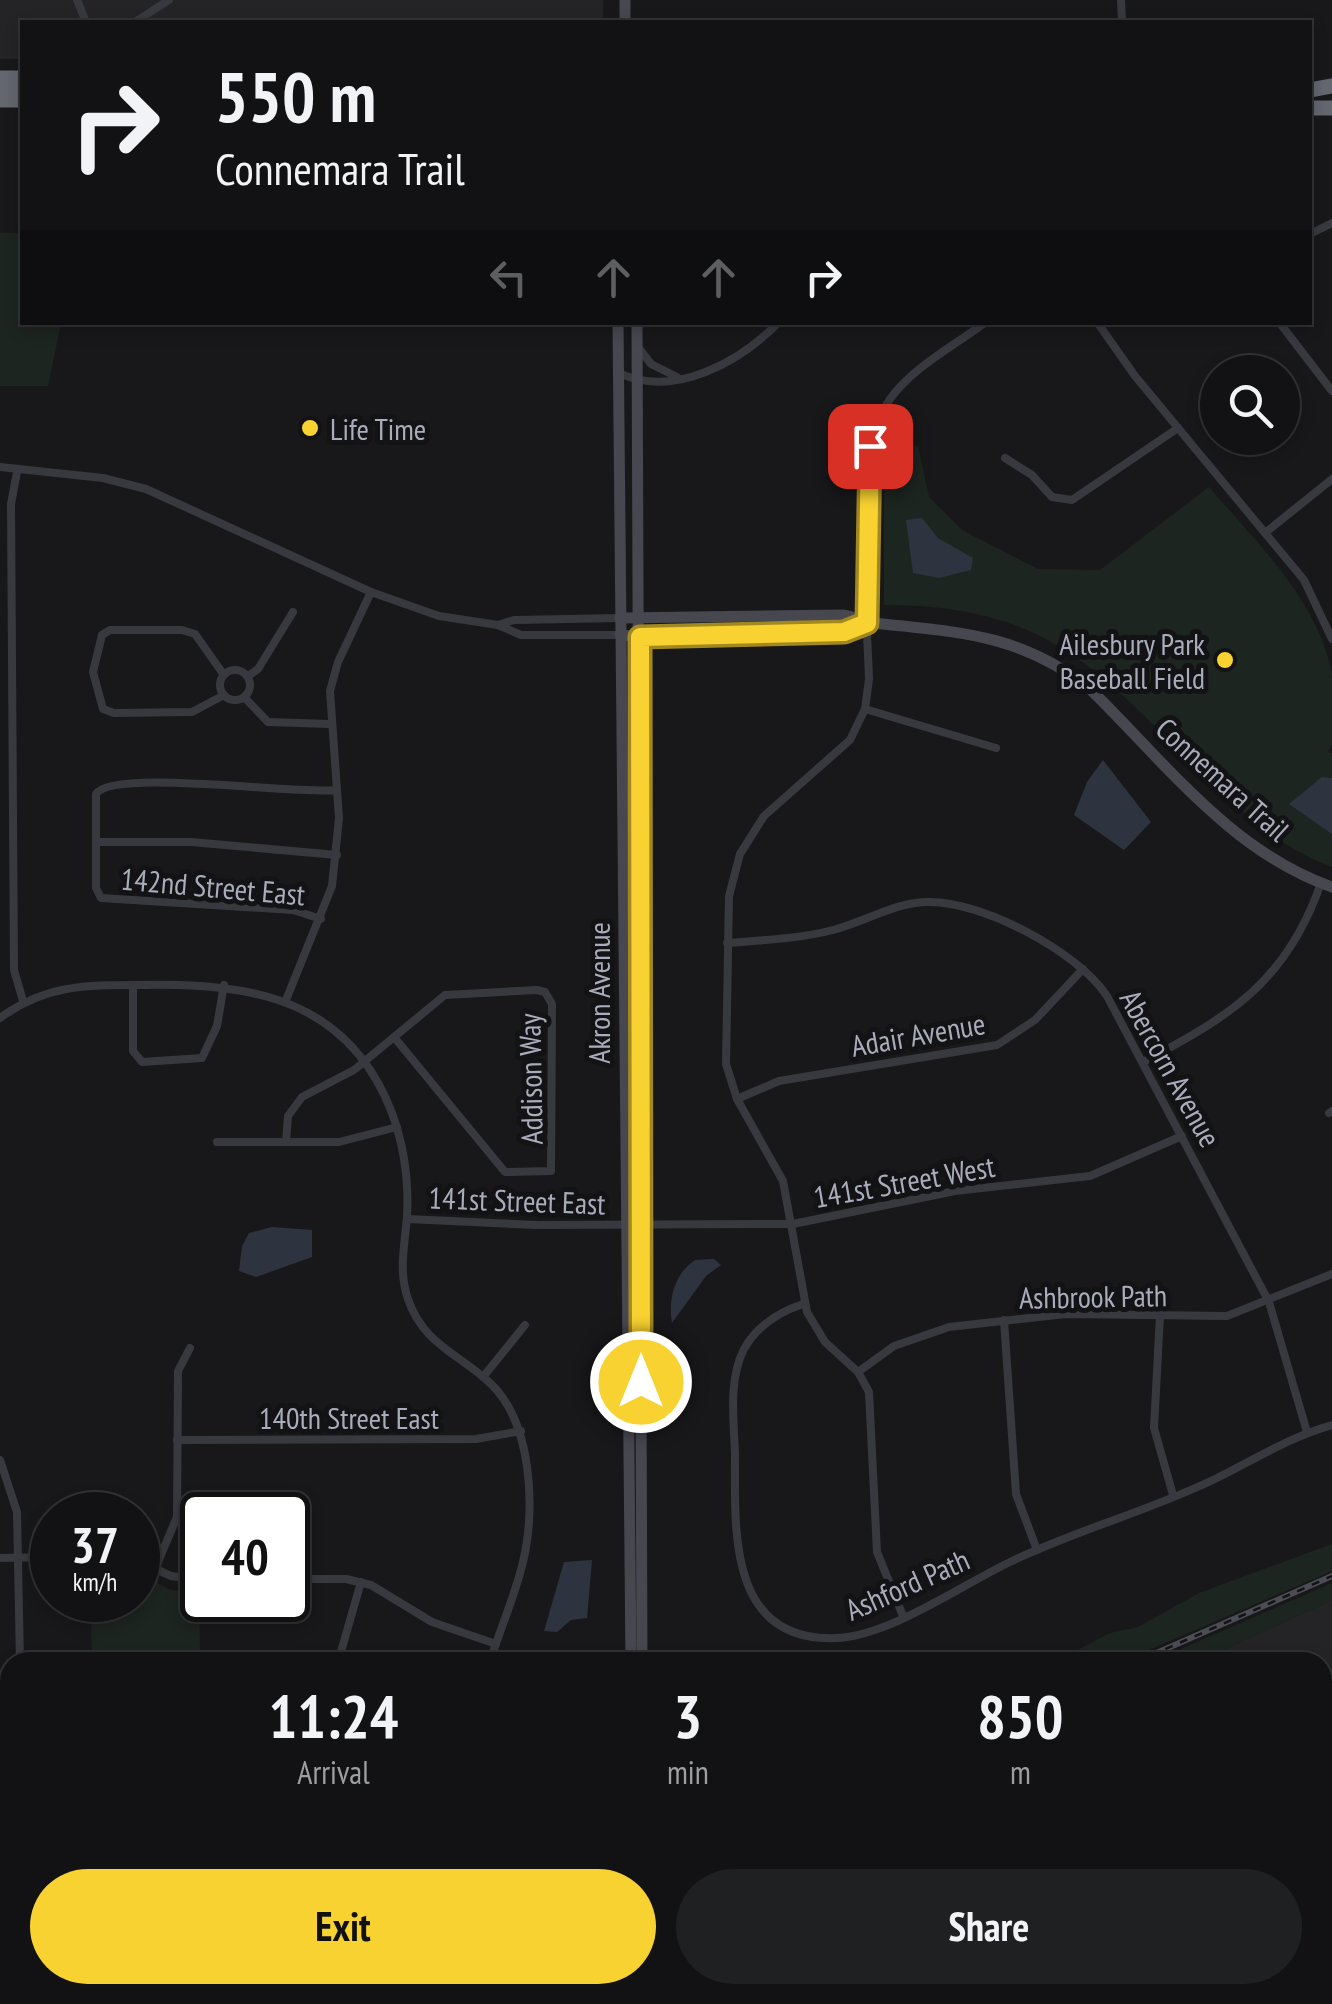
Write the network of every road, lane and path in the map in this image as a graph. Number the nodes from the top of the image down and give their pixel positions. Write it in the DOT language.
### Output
graph roads {
  1 [pos="170,0"];
  2 [pos="138,20"];
  3 [pos="618,325"];
  4 [pos="637,325"];
  5 [pos="775,325"];
  6 [pos="964,325"];
  7 [pos="982,325"];
  8 [pos="1099,325"];
  9 [pos="1282,325"];
  10 [pos="971,333"];
  11 [pos="638,346"];
  12 [pos="619,373"];
  13 [pos="677,377"];
  14 [pos="638,382"];
  15 [pos="1332,391"];
  16 [pos="1178,428"];
  17 [pos="1005,458"];
  18 [pos="0,467"];
  19 [pos="17,472"];
  20 [pos="1332,479"];
  21 [pos="1265,533"];
  22 [pos="371,592"];
  23 [pos="293,612"];
  24 [pos="640,616"];
  25 [pos="620,618"];
  26 [pos="867,623"];
  27 [pos="498,625"];
  28 [pos="620,635"];
  29 [pos="640,637"];
  30 [pos="1332,639"];
  31 [pos="224,675"];
  32 [pos="248,676"];
  33 [pos="224,695"];
  34 [pos="244,697"];
  35 [pos="864,709"];
  36 [pos="330,724"];
  37 [pos="0,738"];
  38 [pos="12,738"];
  39 [pos="996,748"];
  40 [pos="337,790"];
  41 [pos="96,842"];
  42 [pos="337,855"];
  43 [pos="13,880"];
  44 [pos="0,884"];
  45 [pos="1327,885"];
  46 [pos="320,920"];
  47 [pos="727,943"];
  48 [pos="1084,969"];
  49 [pos="132,985"];
  50 [pos="224,985"];
  51 [pos="286,1000"];
  52 [pos="24,1001"];
  53 [pos="0,1018"];
  54 [pos="394,1037"];
  55 [pos="363,1062"];
  56 [pos="1142,1062"];
  57 [pos="737,1100"];
  58 [pos="396,1128"];
  59 [pos="1182,1136"];
  60 [pos="217,1142"];
  61 [pos="286,1142"];
  62 [pos="407,1218"];
  63 [pos="793,1224"];
  64 [pos="625,1226"];
  65 [pos="640,1226"];
  66 [pos="1332,1274"];
  67 [pos="1269,1302"];
  68 [pos="804,1304"];
  69 [pos="1160,1315"];
  70 [pos="1004,1320"];
  71 [pos="524,1325"];
  72 [pos="190,1348"];
  73 [pos="858,1372"];
  74 [pos="484,1377"];
  75 [pos="1332,1426"];
  76 [pos="521,1431"];
  77 [pos="1307,1432"];
  78 [pos="178,1440"];
  79 [pos="0,1460"];
  80 [pos="1173,1495"];
  81 [pos="1037,1550"];
  82 [pos="0,1558"];
  83 [pos="18,1558"];
  84 [pos="30,1558"];
  85 [pos="160,1558"];
  86 [pos="310,1580"];
  87 [pos="362,1582"];
  88 [pos="902,1616"];
  89 [pos="496,1644"];
  90 [pos="20,1652"];
  91 [pos="341,1652"];
  92 [pos="493,1652"];
  93 [pos="631,1652"];
  94 [pos="642,1652"];
  1 -- 2 [label="street"];
  3 -- 12 [label="street, Akron Avenue"];
  4 -- 11 [label="street, Akron Avenue"];
  5 -- 13 [label="street"];
  6 -- 10 [label="street"];
  7 -- 10 [label="street"];
  8 -- 16 [label="street"];
  9 -- 15 [label="street"];
  10 -- 26 [label="street"];
  11 -- 13 [label="street"];
  11 -- 14 [label="street, Akron Avenue"];
  12 -- 14 [label="street"];
  12 -- 25 [label="street, Akron Avenue"];
  13 -- 14 [label="street"];
  14 -- 24 [label="street, Akron Avenue"];
  16 -- 17 [label="street"];
  16 -- 21 [label="street"];
  18 -- 19 [label="street"];
  19 -- 22 [label="street"];
  19 -- 38 [label="street"];
  20 -- 21 [label="street"];
  21 -- 30 [label="street"];
  22 -- 27 [label="street"];
  22 -- 36 [label="street"];
  23 -- 32 [label="street"];
  24 -- 25 [label="street, Connemara Trail"];
  24 -- 26 [label="street, Connemara Trail"];
  24 -- 29 [label="street, Akron Avenue"];
  25 -- 27 [label="street"];
  25 -- 28 [label="street, Akron Avenue"];
  26 -- 29 [label="street, Connemara Trail"];
  26 -- 35 [label="street"];
  26 -- 45 [label="street, Connemara Trail"];
  27 -- 28 [label="street"];
  28 -- 29 [label="street, Connemara Trail"];
  28 -- 64 [label="street, Akron Avenue"];
  29 -- 65 [label="street, Akron Avenue"];
  31 -- 32 [label="street"];
  31 -- 33 [label="street"];
  31 -- 33 [label="street"];
  32 -- 34 [label="street"];
  33 -- 34 [label="street"];
  34 -- 36 [label="street"];
  35 -- 39 [label="street"];
  35 -- 47 [label="street"];
  36 -- 40 [label="street"];
  37 -- 38 [label="street"];
  38 -- 43 [label="street"];
  40 -- 41 [label="street"];
  40 -- 42 [label="street"];
  41 -- 42 [label="street"];
  41 -- 46 [label="street, 142nd Street East"];
  42 -- 46 [label="street"];
  43 -- 44 [label="street"];
  43 -- 52 [label="street"];
  45 -- 56 [label="street"];
  46 -- 51 [label="street"];
  47 -- 48 [label="street, Abercorn Avenue"];
  47 -- 57 [label="street"];
  48 -- 56 [label="street, Abercorn Avenue"];
  48 -- 57 [label="street, Adair Avenue"];
  49 -- 50 [label="street"];
  49 -- 50 [label="street"];
  49 -- 52 [label="street"];
  50 -- 51 [label="street"];
  51 -- 55 [label="street"];
  52 -- 53 [label="street"];
  54 -- 54 [label="street, Addison Way"];
  54 -- 55 [label="street, Addison Way"];
  55 -- 58 [label="street"];
  55 -- 61 [label="street, Addison Way"];
  56 -- 59 [label="street, Abercorn Avenue"];
  57 -- 63 [label="street"];
  58 -- 61 [label="street"];
  58 -- 62 [label="street"];
  59 -- 63 [label="street, 141st Street West"];
  59 -- 67 [label="street, Abercorn Avenue"];
  60 -- 61 [label="street"];
  62 -- 64 [label="street, 141st Street East"];
  62 -- 74 [label="street"];
  63 -- 65 [label="street, 141st Street West"];
  63 -- 68 [label="street"];
  64 -- 65 [label="street, 141st Street West"];
  64 -- 93 [label="street, Akron Avenue"];
  65 -- 94 [label="street, Akron Avenue"];
  66 -- 67 [label="street, Ashbrook Path"];
  67 -- 69 [label="street, Ashbrook Path"];
  67 -- 77 [label="street, Abercorn Avenue"];
  68 -- 73 [label="street"];
  68 -- 88 [label="street, Ashford Path"];
  69 -- 70 [label="street, Ashbrook Path"];
  69 -- 80 [label="street"];
  70 -- 73 [label="street, Ashbrook Path"];
  70 -- 81 [label="street"];
  71 -- 74 [label="street"];
  72 -- 78 [label="street"];
  73 -- 88 [label="street"];
  74 -- 76 [label="street"];
  75 -- 77 [label="street, Ashford Path"];
  76 -- 78 [label="street, 140th Street East"];
  76 -- 89 [label="street"];
  77 -- 80 [label="street, Ashford Path"];
  78 -- 85 [label="street"];
  79 -- 83 [label="street"];
  80 -- 81 [label="street, Ashford Path"];
  81 -- 88 [label="street, Ashford Path"];
  82 -- 83 [label="street"];
  83 -- 84 [label="street"];
  83 -- 90 [label="street"];
  86 -- 87 [label="street"];
  87 -- 89 [label="street"];
  87 -- 91 [label="street"];
  89 -- 92 [label="street"];
}
